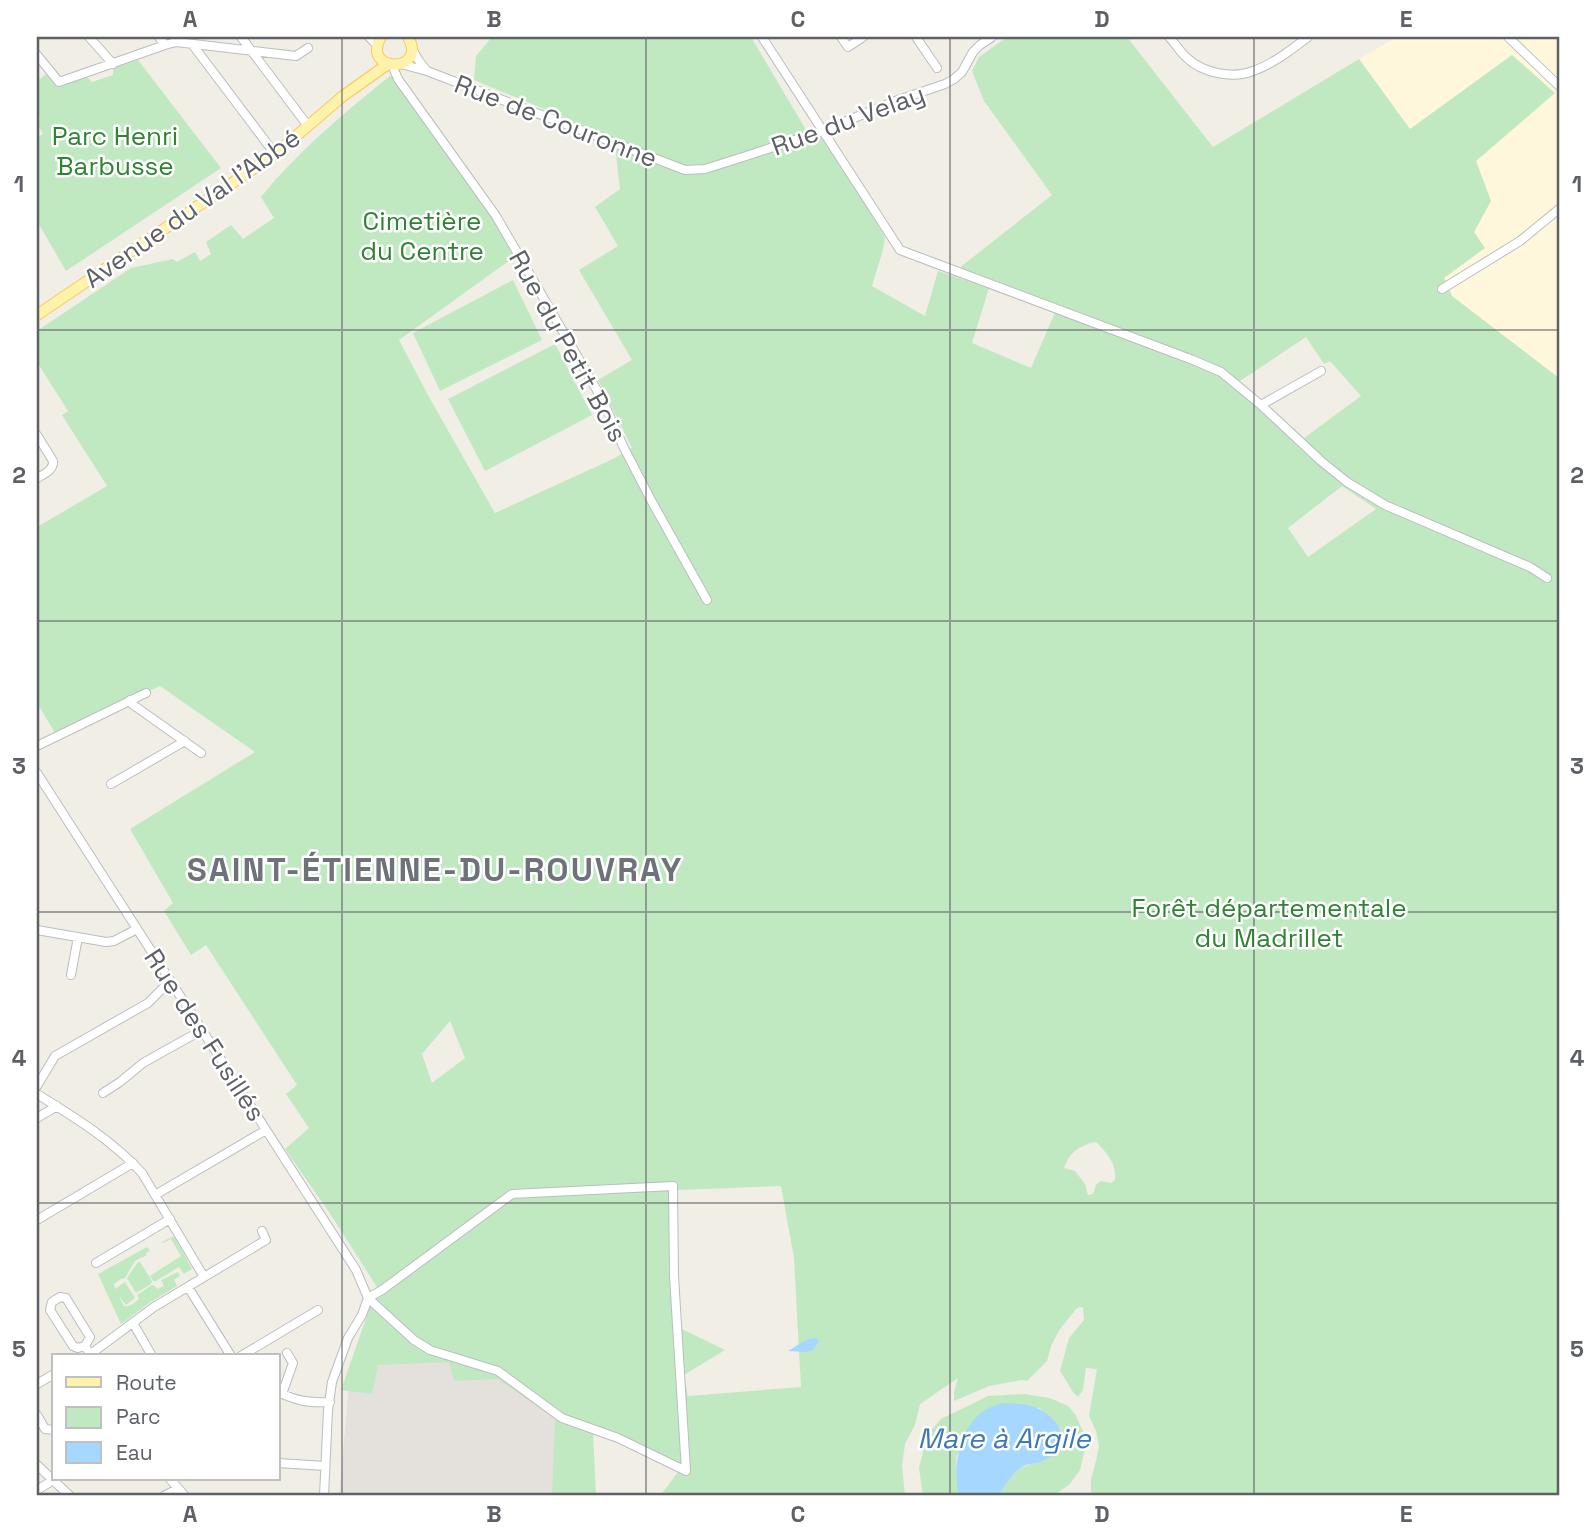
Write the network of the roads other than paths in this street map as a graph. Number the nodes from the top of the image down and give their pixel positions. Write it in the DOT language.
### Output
graph roads {
  1 [pos="89,37"];
  2 [pos="159,37"];
  3 [pos="241,37"];
  4 [pos="762,37"];
  5 [pos="841,37"];
  6 [pos="863,37"];
  7 [pos="916,37"];
  8 [pos="1170,37"];
  9 [pos="1308,37"];
  10 [pos="1508,37"];
  11 [pos="989,38"];
  12 [pos="411,41"];
  13 [pos="376,43"];
  14 [pos="192,44"];
  15 [pos="165,45"];
  16 [pos="308,48"];
  17 [pos="250,50"];
  18 [pos="37,55"];
  19 [pos="113,64"];
  20 [pos="394,64"];
  21 [pos="937,68"];
  22 [pos="427,71"];
  23 [pos="1559,86"];
  24 [pos="343,96"];
  25 [pos="308,126"];
  26 [pos="822,131"];
  27 [pos="275,154"];
  28 [pos="685,170"];
  29 [pos="1559,209"];
  30 [pos="1442,289"];
  31 [pos="37,315"];
  32 [pos="1321,371"];
  33 [pos="1261,405"];
  34 [pos="37,435"];
  35 [pos="37,478"];
  36 [pos="1547,578"];
  37 [pos="707,600"];
  38 [pos="146,693"];
  39 [pos="130,700"];
  40 [pos="185,741"];
  41 [pos="37,746"];
  42 [pos="201,753"];
  43 [pos="37,773"];
  44 [pos="111,783"];
  45 [pos="137,929"];
  46 [pos="37,930"];
  47 [pos="78,937"];
  48 [pos="71,975"];
  49 [pos="170,981"];
  50 [pos="202,1030"];
  51 [pos="37,1086"];
  52 [pos="103,1093"];
  53 [pos="37,1094"];
  54 [pos="57,1106"];
  55 [pos="37,1118"];
  56 [pos="266,1130"];
  57 [pos="133,1163"];
  58 [pos="155,1195"];
  59 [pos="170,1219"];
  60 [pos="37,1220"];
  61 [pos="262,1231"];
  62 [pos="96,1263"];
  63 [pos="204,1277"];
  64 [pos="188,1287"];
  65 [pos="369,1298"];
  66 [pos="318,1310"];
  67 [pos="132,1323"];
  68 [pos="85,1346"];
  69 [pos="287,1353"];
  70 [pos="89,1354"];
  71 [pos="93,1354"];
  72 [pos="151,1354"];
  73 [pos="230,1354"];
  74 [pos="245,1354"];
  75 [pos="280,1393"];
  76 [pos="330,1402"];
  77 [pos="37,1415"];
  78 [pos="52,1430"];
  79 [pos="280,1463"];
  80 [pos="37,1465"];
  81 [pos="325,1466"];
  82 [pos="52,1477"];
  83 [pos="52,1480"];
  84 [pos="55,1480"];
  85 [pos="171,1480"];
  86 [pos="177,1489"];
  87 [pos="37,1490"];
  88 [pos="70,1496"];
  89 [pos="164,1496"];
  90 [pos="185,1496"];
  91 [pos="324,1496"];
  1 -- 19 [label="street"];
  2 -- 15 [label="street"];
  3 -- 17 [label="street"];
  4 -- 26 [label="street"];
  5 -- 6 [label="street"];
  7 -- 21 [label="street"];
  8 -- 9 [label="street"];
  10 -- 23 [label="street"];
  11 -- 26 [label="street, Rue du Velay"];
  12 -- 20 [label="main road, Avenue du Val l'Abbé"];
  12 -- 22 [label="street, Rue de Couronne"];
  13 -- 20 [label="main road"];
  13 -- 24 [label="main road, Avenue du Val l'Abbé"];
  14 -- 15 [label="street"];
  14 -- 17 [label="street"];
  14 -- 27 [label="street"];
  15 -- 19 [label="street"];
  16 -- 17 [label="street"];
  17 -- 25 [label="street"];
  18 -- 19 [label="street"];
  20 -- 22 [label="street, Rue de Couronne"];
  20 -- 24 [label="main road, Avenue du Val l'Abbé"];
  20 -- 37 [label="street, Rue du Petit Bois"];
  22 -- 28 [label="street, Rue de Couronne"];
  24 -- 25 [label="main road, Avenue du Val l'Abbé"];
  25 -- 27 [label="main road, Avenue du Val l'Abbé"];
  26 -- 28 [label="street, Rue du Velay"];
  26 -- 33 [label="street"];
  27 -- 31 [label="main road, Avenue du Val l'Abbé"];
  29 -- 30 [label="street"];
  32 -- 33 [label="street"];
  33 -- 36 [label="street"];
  34 -- 35 [label="street"];
  38 -- 39 [label="street"];
  39 -- 40 [label="street"];
  39 -- 41 [label="street"];
  40 -- 42 [label="street"];
  40 -- 44 [label="street"];
  43 -- 45 [label="street, Rue des Fusillés"];
  45 -- 47 [label="street"];
  45 -- 49 [label="street, Rue des Fusillés"];
  46 -- 47 [label="street"];
  47 -- 48 [label="street"];
  49 -- 50 [label="street, Rue des Fusillés"];
  49 -- 51 [label="street"];
  50 -- 52 [label="street"];
  50 -- 56 [label="street, Rue des Fusillés"];
  53 -- 54 [label="street"];
  54 -- 55 [label="street"];
  54 -- 57 [label="street"];
  56 -- 58 [label="street"];
  56 -- 65 [label="street, Rue des Fusillés"];
  57 -- 58 [label="street"];
  57 -- 60 [label="street"];
  58 -- 59 [label="street"];
  59 -- 62 [label="street"];
  59 -- 63 [label="street"];
  61 -- 63 [label="street"];
  63 -- 64 [label="street"];
  64 -- 67 [label="street"];
  64 -- 73 [label="street"];
  65 -- 65 [label="street"];
  65 -- 76 [label="street"];
  66 -- 74 [label="street"];
  67 -- 71 [label="street"];
  67 -- 72 [label="street"];
  68 -- 68 [label="street"];
  68 -- 70 [label="street"];
  69 -- 75 [label="street"];
  75 -- 76 [label="street"];
  76 -- 81 [label="street"];
  77 -- 78 [label="street"];
  79 -- 81 [label="street"];
  80 -- 82 [label="street"];
  81 -- 91 [label="street"];
  83 -- 87 [label="street"];
  84 -- 88 [label="street"];
  85 -- 86 [label="street"];
  86 -- 89 [label="street"];
  86 -- 90 [label="street"];
}
